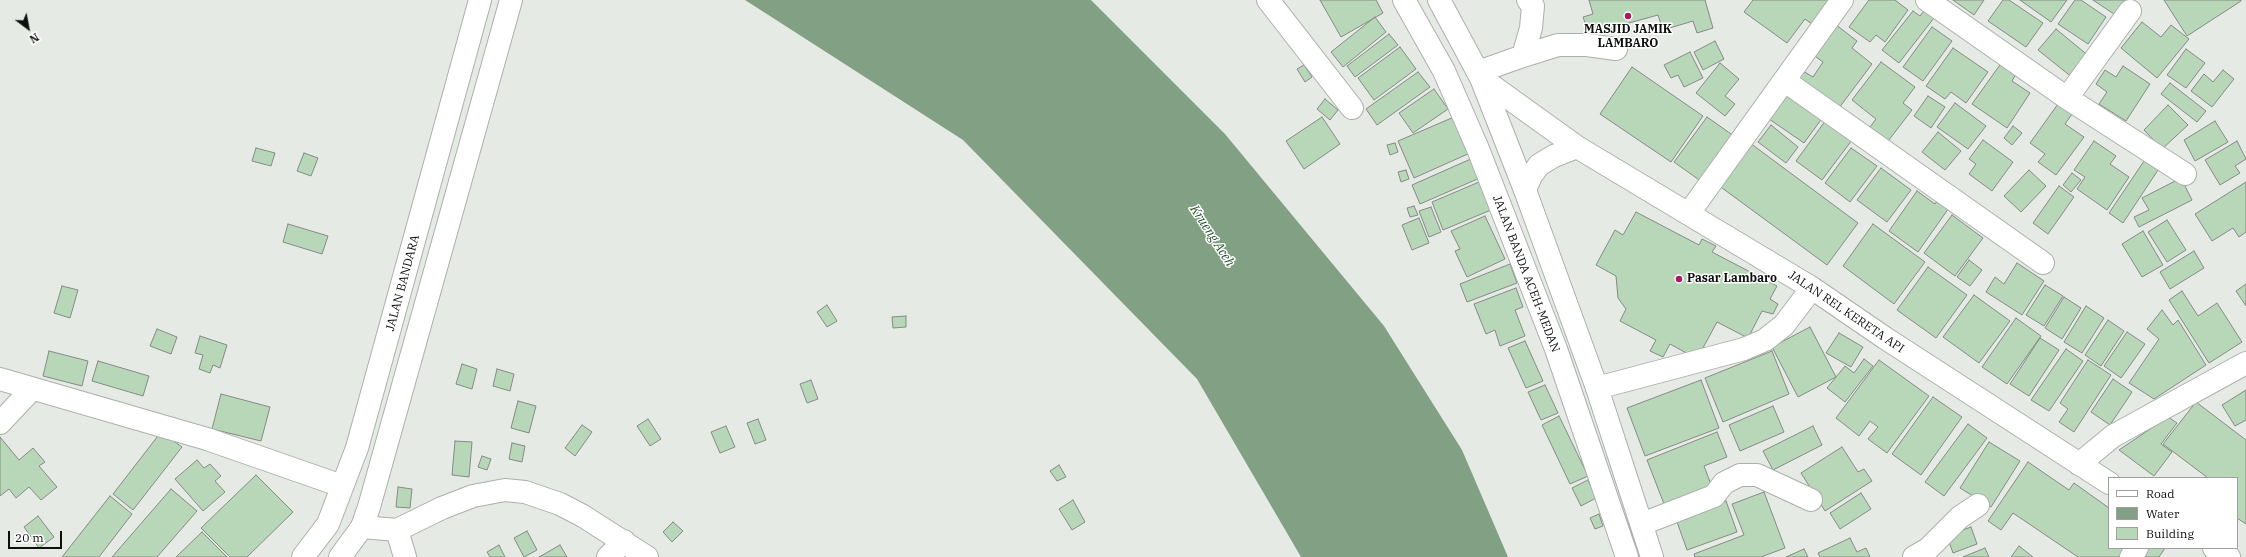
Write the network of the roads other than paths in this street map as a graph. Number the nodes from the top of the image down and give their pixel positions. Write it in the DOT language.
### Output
graph roads {
  1 [pos="480,0"];
  2 [pos="511,0"];
  3 [pos="1268,0"];
  4 [pos="1404,0"];
  5 [pos="1439,0"];
  6 [pos="1528,0"];
  7 [pos="1842,0"];
  8 [pos="1927,0"];
  9 [pos="2130,11"];
  10 [pos="1616,49"];
  11 [pos="1523,56"];
  12 [pos="1480,75"];
  13 [pos="1785,81"];
  14 [pos="2067,98"];
  15 [pos="1352,108"];
  16 [pos="1577,147"];
  17 [pos="2185,174"];
  18 [pos="1525,190"];
  19 [pos="1689,213"];
  20 [pos="2043,263"];
  21 [pos="1812,288"];
  22 [pos="2246,363"];
  23 [pos="0,379"];
  24 [pos="1597,388"];
  25 [pos="32,389"];
  26 [pos="0,423"];
  27 [pos="2079,464"];
  28 [pos="2108,482"];
  29 [pos="342,486"];
  30 [pos="1811,500"];
  31 [pos="1978,504"];
  32 [pos="1642,524"];
  33 [pos="362,527"];
  34 [pos="397,530"];
  35 [pos="624,541"];
  36 [pos="2216,549"];
  37 [pos="1650,551"];
  38 [pos="1626,555"];
  39 [pos="303,557"];
  40 [pos="340,557"];
  41 [pos="405,557"];
  42 [pos="608,557"];
  43 [pos="647,557"];
  44 [pos="1914,557"];
  45 [pos="2229,557"];
  1 -- 29 [label="main road, JALAN BANDARA"];
  2 -- 33 [label="main road"];
  3 -- 15 [label="main road"];
  4 -- 38 [label="main road, JALAN BANDA ACEH-MEDAN"];
  5 -- 12 [label="main road"];
  6 -- 11 [label="main road"];
  7 -- 13 [label="main road"];
  8 -- 14 [label="main road"];
  9 -- 14 [label="main road"];
  10 -- 11 [label="main road"];
  11 -- 12 [label="main road"];
  12 -- 16 [label="main road, JALAN REL KERETA API"];
  12 -- 18 [label="main road"];
  13 -- 19 [label="main road"];
  13 -- 20 [label="main road"];
  14 -- 17 [label="main road"];
  16 -- 18 [label="main road"];
  16 -- 19 [label="main road, JALAN REL KERETA API"];
  18 -- 24 [label="main road"];
  19 -- 21 [label="main road, JALAN REL KERETA API"];
  21 -- 24 [label="main road"];
  21 -- 27 [label="main road, JALAN REL KERETA API"];
  22 -- 27 [label="main road"];
  23 -- 25 [label="main road"];
  24 -- 32 [label="main road"];
  25 -- 26 [label="main road"];
  25 -- 29 [label="main road"];
  27 -- 28 [label="main road, JALAN REL KERETA API"];
  29 -- 39 [label="main road, JALAN BANDARA"];
  30 -- 32 [label="main road"];
  31 -- 44 [label="main road"];
  32 -- 37 [label="main road"];
  33 -- 34 [label="main road"];
  33 -- 40 [label="main road"];
  34 -- 35 [label="main road"];
  34 -- 41 [label="main road"];
  35 -- 42 [label="main road"];
  35 -- 43 [label="main road"];
  36 -- 45 [label="main road"];
  37 -- 38 [label="main road"];
}
